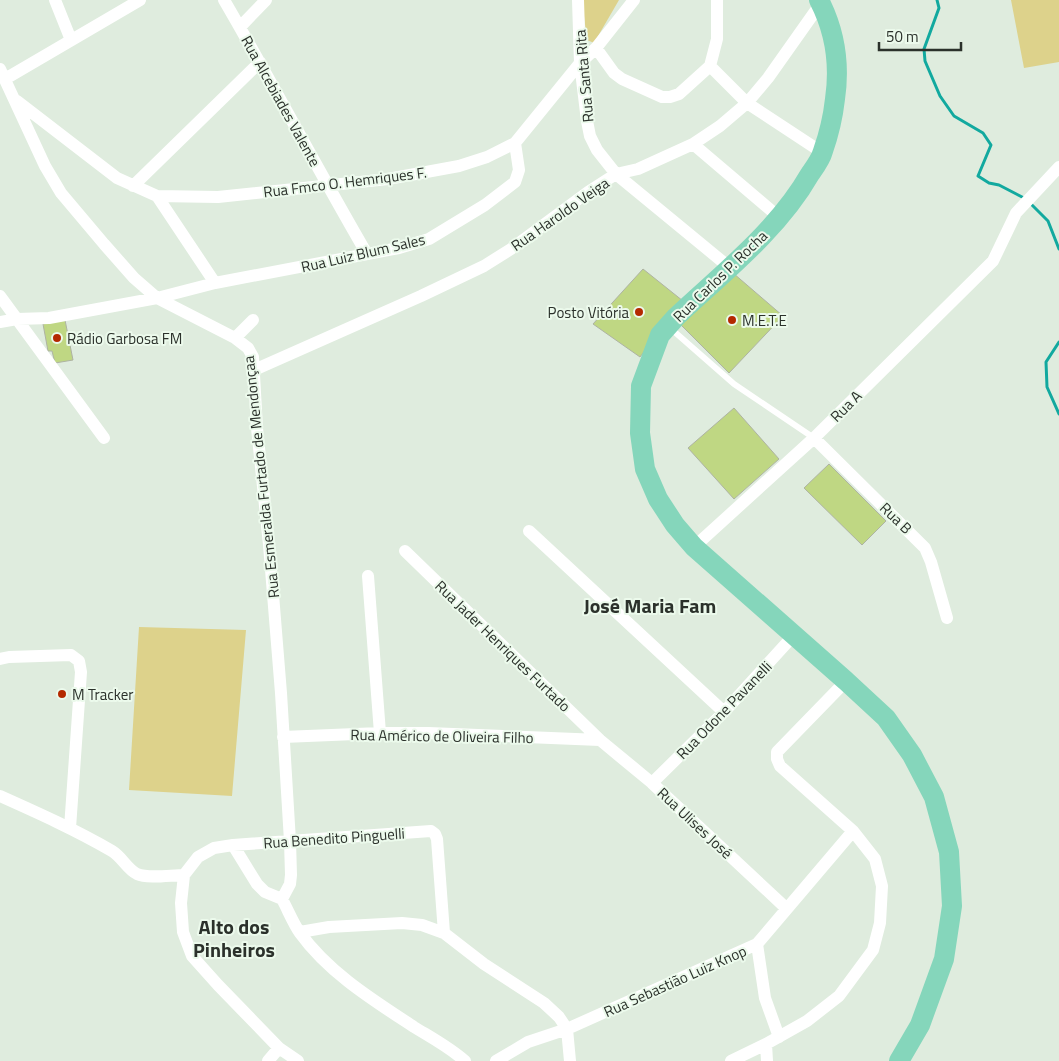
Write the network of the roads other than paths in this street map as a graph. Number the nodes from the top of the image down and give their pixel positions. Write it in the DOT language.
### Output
graph roads {
  1 [pos="56,0"];
  2 [pos="140,0"];
  3 [pos="224,0"];
  4 [pos="266,0"];
  5 [pos="578,0"];
  6 [pos="634,0"];
  7 [pos="717,0"];
  8 [pos="820,2"];
  9 [pos="240,27"];
  10 [pos="71,40"];
  11 [pos="596,48"];
  12 [pos="260,62"];
  13 [pos="580,63"];
  14 [pos="710,66"];
  15 [pos="2,74"];
  16 [pos="15,99"];
  17 [pos="747,103"];
  18 [pos="515,142"];
  19 [pos="693,144"];
  20 [pos="823,153"];
  21 [pos="1059,167"];
  22 [pos="616,174"];
  23 [pos="133,186"];
  24 [pos="328,186"];
  25 [pos="157,196"];
  26 [pos="780,218"];
  27 [pos="367,254"];
  28 [pos="729,268"];
  29 [pos="215,283"];
  30 [pos="0,296"];
  31 [pos="157,298"];
  32 [pos="17,319"];
  33 [pos="253,320"];
  34 [pos="0,322"];
  35 [pos="668,326"];
  36 [pos="235,338"];
  37 [pos="254,370"];
  38 [pos="104,438"];
  39 [pos="814,438"];
  40 [pos="529,531"];
  41 [pos="694,546"];
  42 [pos="405,551"];
  43 [pos="368,576"];
  44 [pos="948,618"];
  45 [pos="794,635"];
  46 [pos="0,659"];
  47 [pos="846,681"];
  48 [pos="724,712"];
  49 [pos="380,733"];
  50 [pos="284,737"];
  51 [pos="600,740"];
  52 [pos="652,783"];
  53 [pos="0,796"];
  54 [pos="70,828"];
  55 [pos="853,831"];
  56 [pos="290,841"];
  57 [pos="233,845"];
  58 [pos="184,875"];
  59 [pos="282,899"];
  60 [pos="787,909"];
  61 [pos="300,932"];
  62 [pos="444,933"];
  63 [pos="757,944"];
  64 [pos="567,1029"];
  65 [pos="778,1037"];
  66 [pos="766,1044"];
  67 [pos="279,1048"];
  68 [pos="268,1061"];
  69 [pos="298,1061"];
  70 [pos="465,1061"];
  71 [pos="496,1061"];
  72 [pos="570,1061"];
  73 [pos="731,1061"];
  74 [pos="767,1061"];
  75 [pos="899,1061"];
  1 -- 10 [label="street"];
  2 -- 10 [label="street"];
  3 -- 9 [label="street, Rua Alcebiades Valente"];
  4 -- 9 [label="street"];
  5 -- 13 [label="street, Rua Santa Rita"];
  6 -- 11 [label="street, Rua Fmco O. Hemriques F."];
  7 -- 14 [label="street"];
  8 -- 17 [label="street, Rua Haroldo Veiga"];
  8 -- 20 [label="main road, Rua Carlos P. Rocha"];
  9 -- 12 [label="street, Rua Alcebiades Valente"];
  10 -- 15 [label="street"];
  11 -- 13 [label="street, Rua Fmco O. Hemriques F."];
  11 -- 14 [label="street"];
  12 -- 23 [label="street"];
  12 -- 24 [label="street, Rua Alcebiades Valente"];
  13 -- 18 [label="street, Rua Fmco O. Hemriques F."];
  13 -- 22 [label="street, Rua Santa Rita"];
  14 -- 17 [label="street"];
  15 -- 16 [label="street, Rua Esmeralda Furtado de Mendonçaa"];
  16 -- 23 [label="street, Rua Fmco O. Hemriques F."];
  16 -- 31 [label="street, Rua Esmeralda Furtado de Mendonçaa"];
  17 -- 19 [label="street, Rua Haroldo Veiga"];
  17 -- 20 [label="street"];
  18 -- 24 [label="street, Rua Fmco O. Hemriques F."];
  18 -- 27 [label="street, Rua Luiz Blum Sales"];
  19 -- 22 [label="street, Rua Haroldo Veiga"];
  19 -- 26 [label="street"];
  20 -- 26 [label="main road, Rua Carlos P. Rocha"];
  21 -- 39 [label="street, Rua A"];
  22 -- 28 [label="street, Rua Santa Rita"];
  22 -- 37 [label="street, Rua Haroldo Veiga"];
  23 -- 25 [label="street, Rua Fmco O. Hemriques F."];
  24 -- 25 [label="street, Rua Fmco O. Hemriques F."];
  24 -- 27 [label="street, Rua Alcebiades Valente"];
  25 -- 29 [label="street"];
  26 -- 28 [label="main road, Rua Carlos P. Rocha"];
  27 -- 29 [label="street, Rua Luiz Blum Sales"];
  28 -- 35 [label="main road, Rua Carlos P. Rocha"];
  29 -- 31 [label="street, Rua Luiz Blum Sales"];
  30 -- 32 [label="street"];
  31 -- 32 [label="street, Rua Luiz Blum Sales"];
  31 -- 36 [label="street, Rua Esmeralda Furtado de Mendonçaa"];
  32 -- 34 [label="street, Rua Luiz Blum Sales"];
  32 -- 38 [label="street"];
  33 -- 36 [label="street"];
  35 -- 39 [label="lane"];
  35 -- 41 [label="main road, Rua Carlos P. Rocha"];
  36 -- 37 [label="street, Rua Esmeralda Furtado de Mendonçaa"];
  37 -- 50 [label="street, Rua Esmeralda Furtado de Mendonçaa"];
  39 -- 41 [label="street, Rua A"];
  39 -- 44 [label="street, Rua B"];
  40 -- 48 [label="street"];
  41 -- 45 [label="main road, Rua Carlos P. Rocha"];
  42 -- 51 [label="street, Rua Jader Henriques Furtado"];
  43 -- 49 [label="street"];
  45 -- 47 [label="main road, Rua Carlos P. Rocha"];
  45 -- 48 [label="street, Rua Odone Pavanelli"];
  46 -- 54 [label="street"];
  47 -- 55 [label="street"];
  47 -- 75 [label="main road, Rua Carlos P. Rocha"];
  48 -- 52 [label="street, Rua Odone Pavanelli"];
  49 -- 50 [label="street, Rua Américo de Oliveira Filho"];
  49 -- 51 [label="street, Rua Américo de Oliveira Filho"];
  50 -- 56 [label="street, Rua Esmeralda Furtado de Mendonçaa"];
  51 -- 52 [label="street, Rua Ulises José"];
  52 -- 60 [label="street, Rua Ulises José"];
  53 -- 54 [label="street"];
  54 -- 58 [label="street"];
  55 -- 60 [label="street, Rua Sebastião Luiz Knop"];
  55 -- 65 [label="street"];
  56 -- 57 [label="street, Rua Benedito Pinguelli"];
  56 -- 59 [label="street, Rua Esmeralda Furtado de Mendonçaa"];
  56 -- 62 [label="street, Rua Benedito Pinguelli"];
  57 -- 58 [label="street, Rua Benedito Pinguelli"];
  57 -- 59 [label="street"];
  58 -- 67 [label="street"];
  59 -- 61 [label="street"];
  60 -- 63 [label="street, Rua Sebastião Luiz Knop"];
  61 -- 62 [label="street"];
  61 -- 70 [label="street"];
  62 -- 64 [label="street"];
  63 -- 64 [label="street, Rua Sebastião Luiz Knop"];
  63 -- 65 [label="street"];
  64 -- 71 [label="street, Rua Sebastião Luiz Knop"];
  64 -- 72 [label="street"];
  65 -- 66 [label="street"];
  66 -- 73 [label="street"];
  66 -- 74 [label="street"];
  67 -- 68 [label="street"];
  67 -- 69 [label="street"];
}
